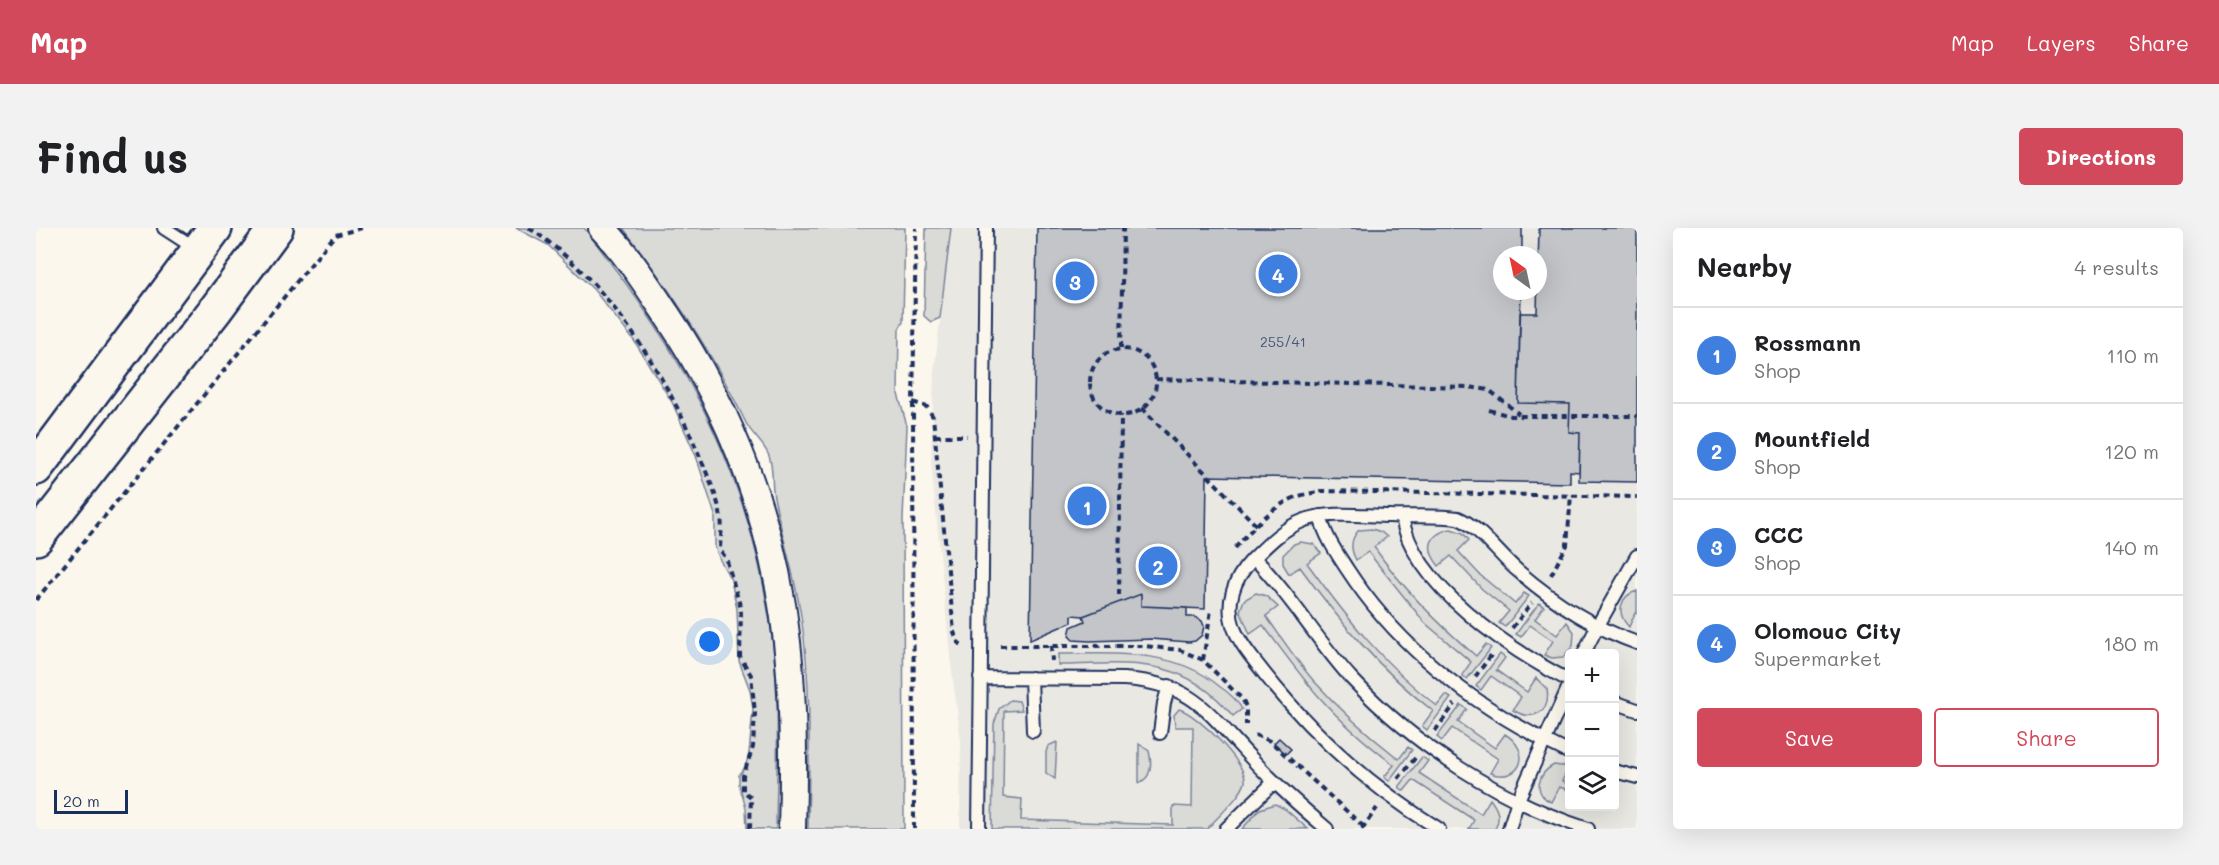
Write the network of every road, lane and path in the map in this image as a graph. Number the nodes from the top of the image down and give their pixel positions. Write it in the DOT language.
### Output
graph roads {
  1 [pos="164,228"];
  2 [pos="276,228"];
  3 [pos="362,228"];
  4 [pos="529,228"];
  5 [pos="916,228"];
  6 [pos="986,228"];
  7 [pos="1123,228"];
  8 [pos="604,230"];
  9 [pos="210,236"];
  10 [pos="1121,348"];
  11 [pos="1156,379"];
  12 [pos="913,402"];
  13 [pos="1142,408"];
  14 [pos="1489,410"];
  15 [pos="1520,414"];
  16 [pos="1120,415"];
  17 [pos="1637,416"];
  18 [pos="935,436"];
  19 [pos="953,436"];
  20 [pos="36,468"];
  21 [pos="1571,495"];
  22 [pos="1320,516"];
  23 [pos="1402,516"];
  24 [pos="1263,532"];
  25 [pos="36,538"];
  26 [pos="1637,556"];
  27 [pos="1254,558"];
  28 [pos="1633,571"];
  29 [pos="1548,581"];
  30 [pos="1119,595"];
  31 [pos="36,600"];
  32 [pos="1534,600"];
  33 [pos="1597,627"];
  34 [pos="1510,631"];
  35 [pos="1637,643"];
  36 [pos="1052,646"];
  37 [pos="968,647"];
  38 [pos="1586,649"];
  39 [pos="1495,651"];
  40 [pos="1052,665"];
  41 [pos="980,678"];
  42 [pos="1031,678"];
  43 [pos="1565,680"];
  44 [pos="1471,682"];
  45 [pos="1169,686"];
  46 [pos="1565,692"];
  47 [pos="1456,702"];
  48 [pos="1617,703"];
  49 [pos="1637,710"];
  50 [pos="1033,731"];
  51 [pos="1160,733"];
  52 [pos="1432,734"];
  53 [pos="1544,740"];
  54 [pos="1565,751"];
  55 [pos="1417,754"];
  56 [pos="1619,772"];
  57 [pos="1637,777"];
  58 [pos="1274,782"];
  59 [pos="1394,785"];
  60 [pos="1518,800"];
  61 [pos="1380,805"];
  62 [pos="750,829"];
  63 [pos="792,829"];
  64 [pos="914,829"];
  65 [pos="979,829"];
  66 [pos="1226,829"];
  67 [pos="1327,829"];
  68 [pos="1362,829"];
  69 [pos="1439,829"];
  70 [pos="1509,829"];
  71 [pos="1588,829"];
  1 -- 9 [label="lane"];
  2 -- 25 [label="highway"];
  3 -- 31 [label="path"];
  4 -- 62 [label="path"];
  5 -- 12 [label="path"];
  6 -- 41 [label="lane"];
  7 -- 10 [label="path"];
  8 -- 63 [label="street"];
  9 -- 20 [label="highway"];
  10 -- 11 [label="path"];
  10 -- 16 [label="path"];
  11 -- 13 [label="path"];
  11 -- 15 [label="path"];
  12 -- 18 [label="path"];
  12 -- 64 [label="path"];
  13 -- 16 [label="path"];
  13 -- 24 [label="path"];
  14 -- 15 [label="path"];
  15 -- 17 [label="path"];
  16 -- 30 [label="path"];
  18 -- 19 [label="path"];
  18 -- 37 [label="path"];
  21 -- 29 [label="path"];
  22 -- 23 [label="lane"];
  22 -- 27 [label="lane"];
  22 -- 53 [label="lane"];
  23 -- 33 [label="lane"];
  23 -- 43 [label="lane"];
  26 -- 28 [label="lane"];
  27 -- 60 [label="lane"];
  27 -- 69 [label="lane"];
  28 -- 33 [label="lane"];
  32 -- 34 [label="path"];
  33 -- 35 [label="lane"];
  33 -- 38 [label="lane"];
  36 -- 40 [label="path"];
  39 -- 44 [label="path"];
  41 -- 42 [label="lane"];
  41 -- 65 [label="lane"];
  42 -- 45 [label="lane"];
  42 -- 50 [label="lane"];
  45 -- 51 [label="lane"];
  45 -- 58 [label="lane"];
  46 -- 53 [label="lane"];
  47 -- 52 [label="path"];
  48 -- 49 [label="lane"];
  53 -- 54 [label="lane"];
  53 -- 60 [label="lane"];
  55 -- 59 [label="path"];
  56 -- 57 [label="lane"];
  58 -- 66 [label="lane"];
  58 -- 67 [label="lane"];
  60 -- 70 [label="lane"];
  60 -- 71 [label="lane"];
  61 -- 68 [label="path"];
}
